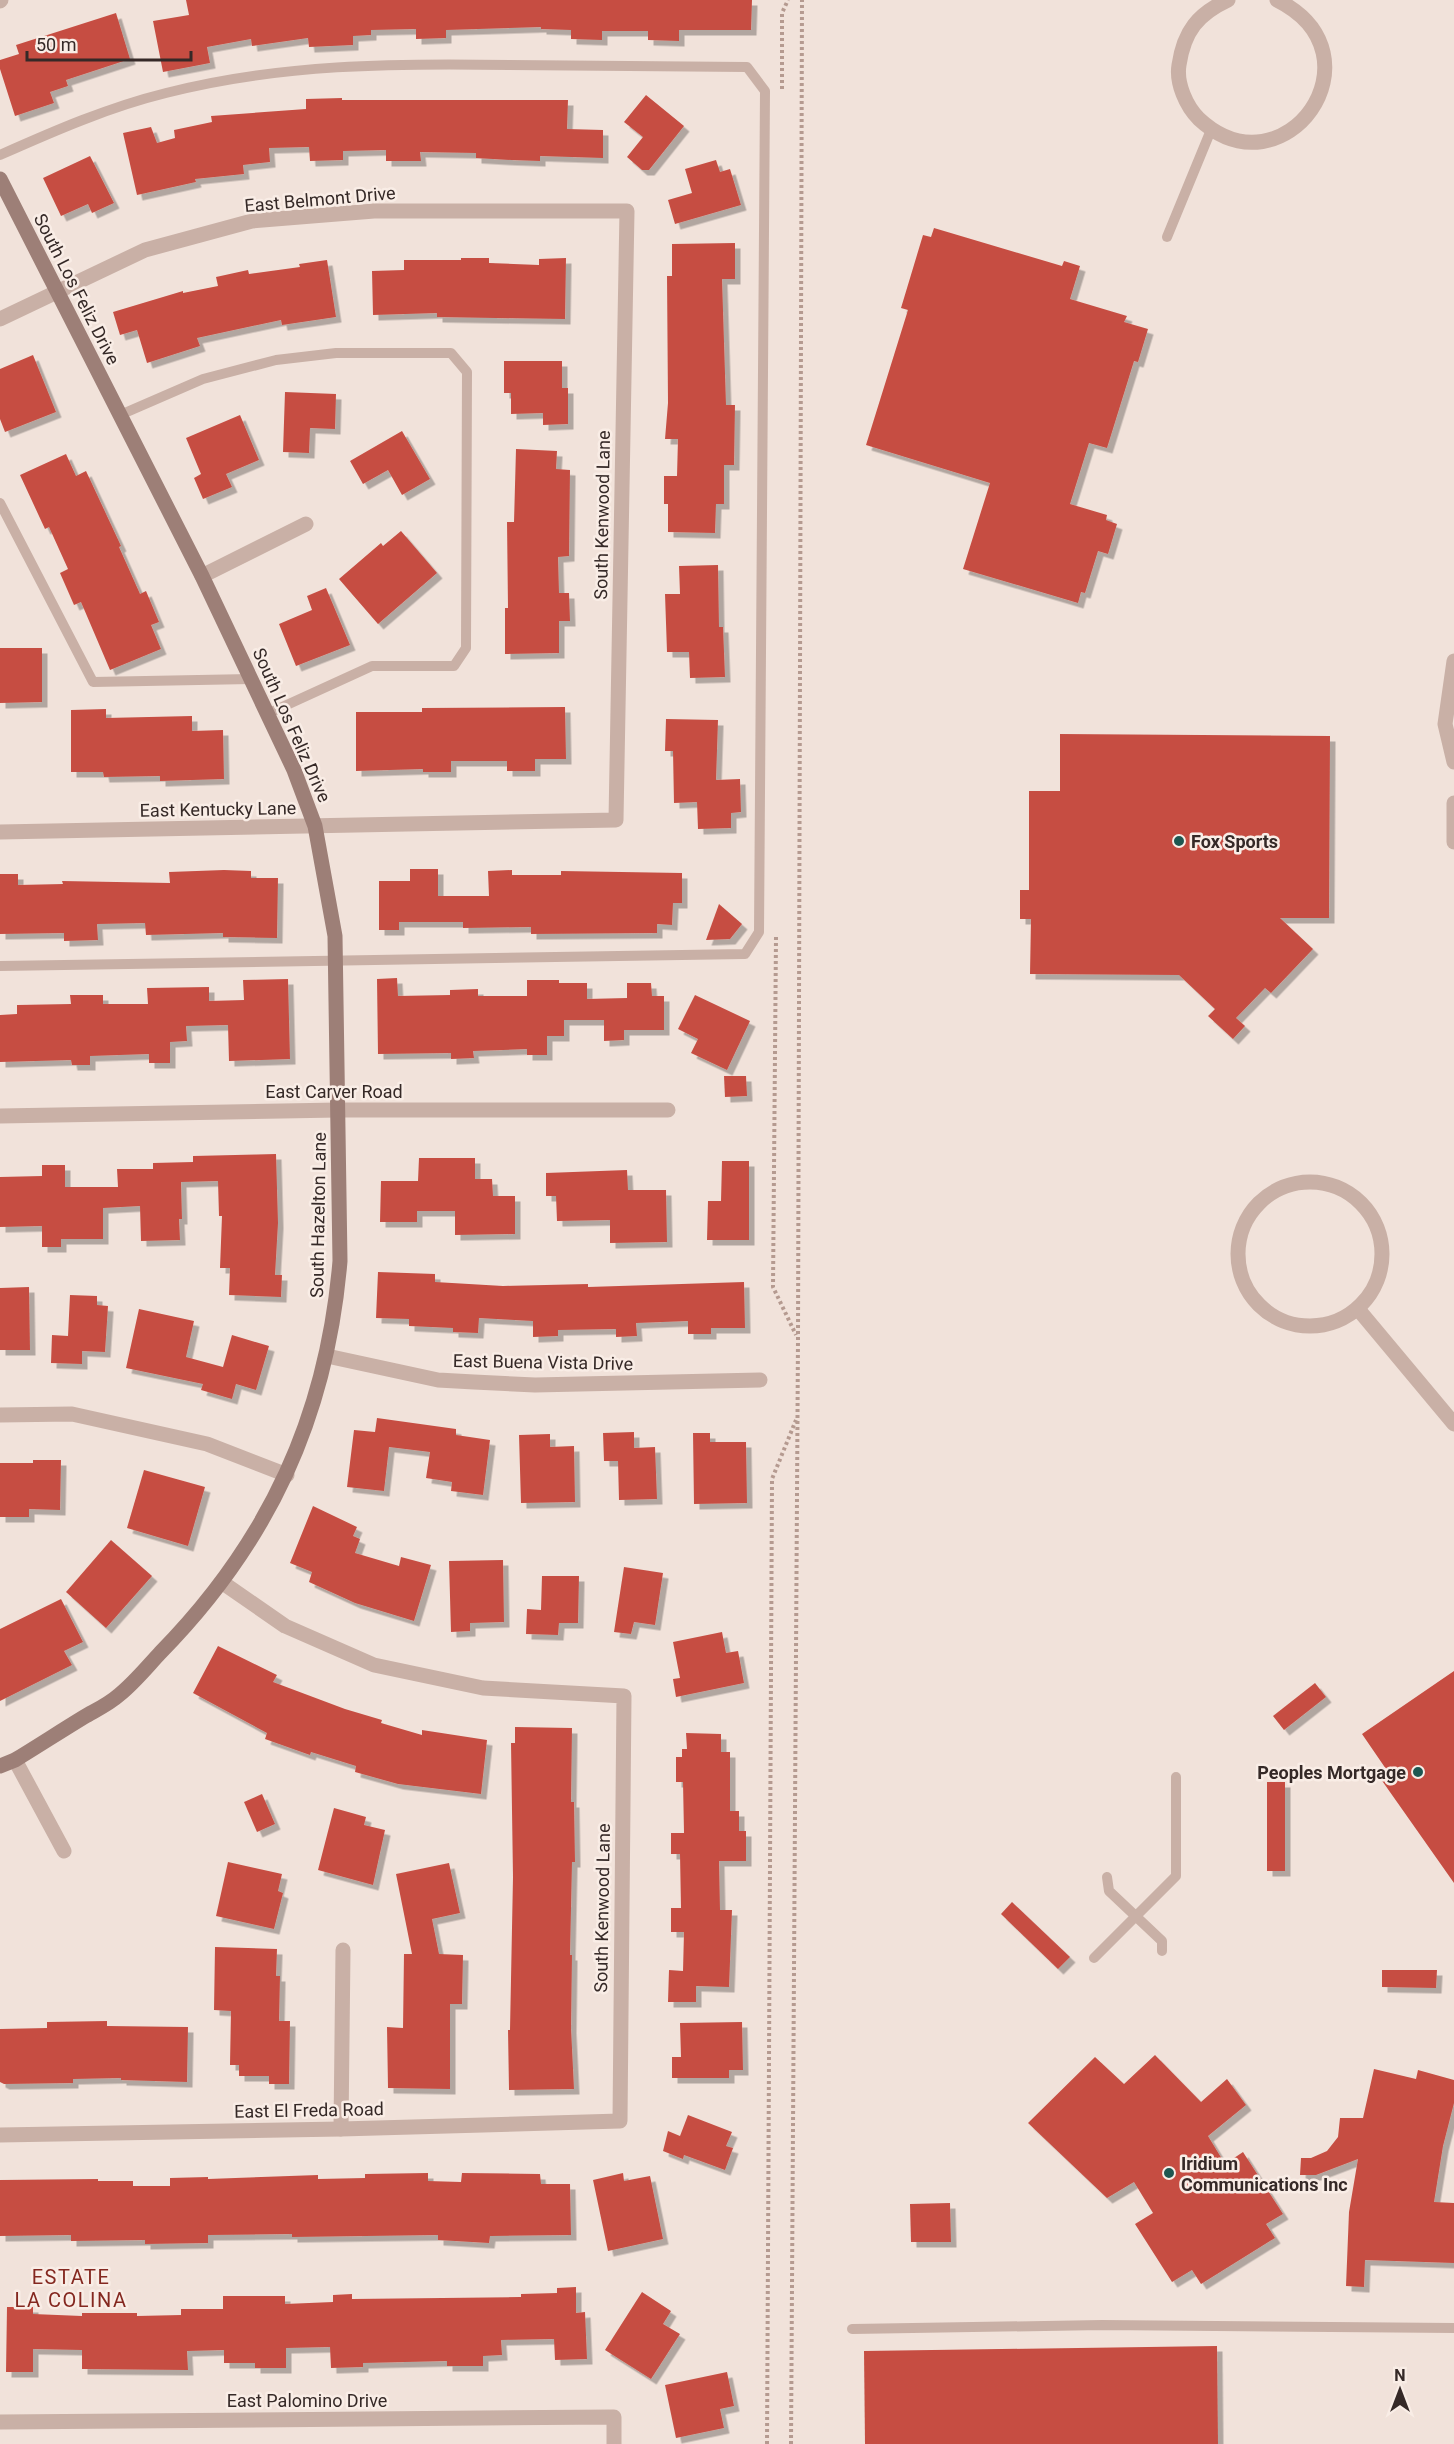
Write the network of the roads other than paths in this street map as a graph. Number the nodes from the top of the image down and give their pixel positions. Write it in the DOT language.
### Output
graph roads {
  1 [pos="1228,0"];
  2 [pos="1278,0"];
  3 [pos="1211,130"];
  4 [pos="0,155"];
  5 [pos="0,180"];
  6 [pos="627,211"];
  7 [pos="1167,237"];
  8 [pos="56,291"];
  9 [pos="0,320"];
  10 [pos="120,415"];
  11 [pos="0,503"];
  12 [pos="306,524"];
  13 [pos="202,576"];
  14 [pos="1454,661"];
  15 [pos="251,679"];
  16 [pos="267,714"];
  17 [pos="1454,762"];
  18 [pos="1454,803"];
  19 [pos="616,820"];
  20 [pos="315,826"];
  21 [pos="0,832"];
  22 [pos="1454,842"];
  23 [pos="336,961"];
  24 [pos="0,966"];
  25 [pos="338,1110"];
  26 [pos="668,1110"];
  27 [pos="0,1116"];
  28 [pos="1358,1309"];
  29 [pos="327,1356"];
  30 [pos="760,1380"];
  31 [pos="0,1415"];
  32 [pos="1454,1424"];
  33 [pos="287,1475"];
  34 [pos="223,1583"];
  35 [pos="15,1760"];
  36 [pos="0,1766"];
  37 [pos="1176,1777"];
  38 [pos="64,1851"];
  39 [pos="1107,1877"];
  40 [pos="1135,1916"];
  41 [pos="344,1950"];
  42 [pos="1162,1951"];
  43 [pos="1094,1958"];
  44 [pos="620,2121"];
  45 [pos="341,2129"];
  46 [pos="0,2135"];
  47 [pos="1454,2328"];
  48 [pos="852,2329"];
  49 [pos="0,2422"];
  50 [pos="614,2444"];
  1 -- 3 [label="street"];
  2 -- 3 [label="street"];
  3 -- 7 [label="lane"];
  4 -- 23 [label="lane"];
  5 -- 8 [label="street, South Los Feliz Drive"];
  6 -- 8 [label="street, East Belmont Drive"];
  6 -- 19 [label="street, South Kenwood Lane"];
  8 -- 9 [label="street, East Belmont Drive"];
  8 -- 10 [label="street, South Los Feliz Drive"];
  10 -- 13 [label="street, South Los Feliz Drive"];
  10 -- 16 [label="lane"];
  11 -- 15 [label="lane"];
  12 -- 13 [label="street"];
  13 -- 15 [label="street, South Los Feliz Drive"];
  14 -- 17 [label="street"];
  15 -- 16 [label="street, South Los Feliz Drive"];
  16 -- 20 [label="street, South Los Feliz Drive"];
  18 -- 22 [label="street"];
  19 -- 20 [label="street, East Kentucky Lane"];
  20 -- 21 [label="street, East Kentucky Lane"];
  20 -- 23 [label="street, South Los Feliz Drive"];
  23 -- 24 [label="lane"];
  23 -- 25 [label="street, South Los Feliz Drive"];
  25 -- 26 [label="street, East Carver Road"];
  25 -- 27 [label="street, East Carver Road"];
  25 -- 29 [label="street, South Hazelton Lane"];
  28 -- 28 [label="street"];
  28 -- 32 [label="street"];
  29 -- 30 [label="street, East Buena Vista Drive"];
  29 -- 33 [label="street, South Hazelton Lane"];
  31 -- 33 [label="street"];
  33 -- 34 [label="street, South Hazelton Lane"];
  34 -- 35 [label="street, South Hazelton Lane"];
  34 -- 44 [label="street, South Kenwood Lane"];
  35 -- 36 [label="street, South Hazelton Lane"];
  35 -- 38 [label="street"];
  37 -- 40 [label="lane"];
  39 -- 40 [label="lane"];
  40 -- 42 [label="lane"];
  40 -- 43 [label="lane"];
  41 -- 45 [label="street"];
  44 -- 45 [label="street, East El Freda Road"];
  45 -- 46 [label="street, East El Freda Road"];
  47 -- 48 [label="lane"];
  49 -- 50 [label="street, East Palomino Drive"];
}
